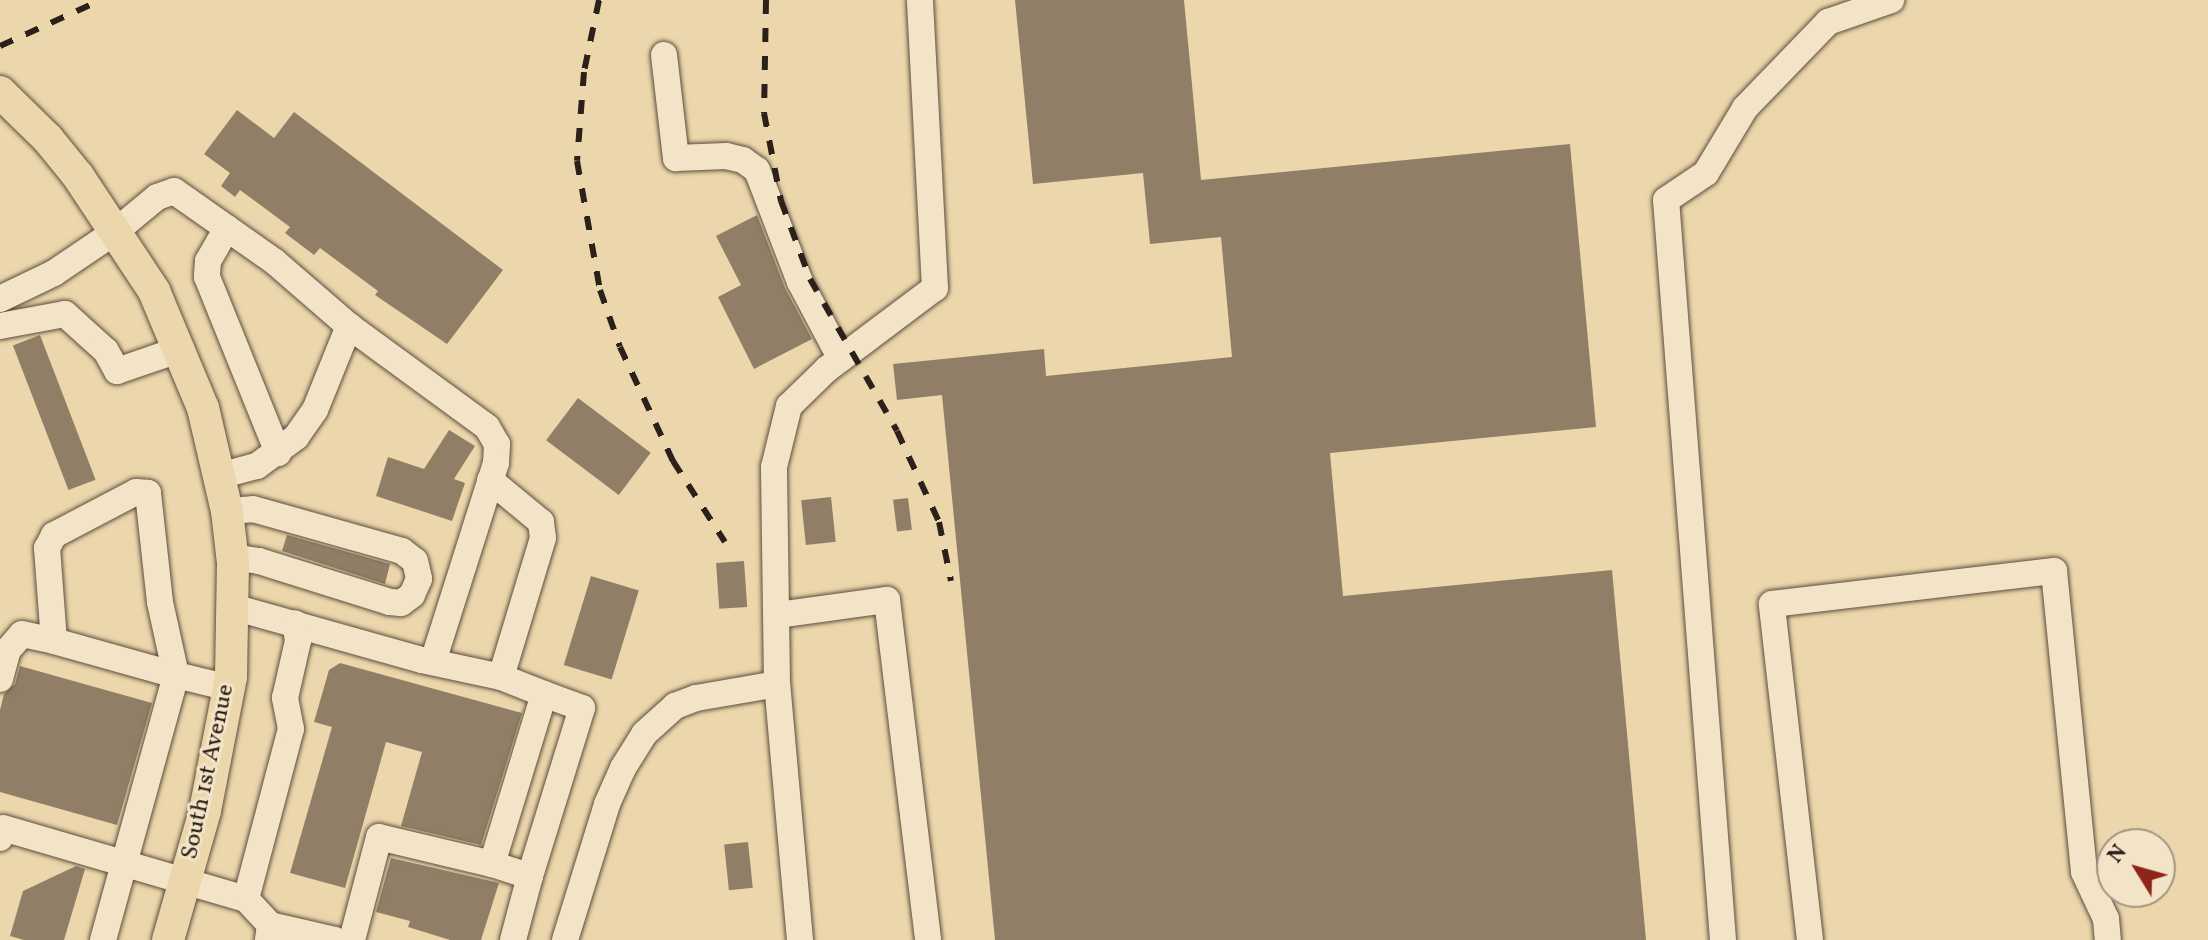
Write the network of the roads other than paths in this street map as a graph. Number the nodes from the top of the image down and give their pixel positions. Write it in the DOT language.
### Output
graph roads {
  1 [pos="920,0"];
  2 [pos="1891,0"];
  3 [pos="1824,11"];
  4 [pos="664,55"];
  5 [pos="0,92"];
  6 [pos="227,228"];
  7 [pos="116,231"];
  8 [pos="0,299"];
  9 [pos="0,326"];
  10 [pos="349,326"];
  11 [pos="181,349"];
  12 [pos="841,359"];
  13 [pos="278,453"];
  14 [pos="219,476"];
  15 [pos="490,480"];
  16 [pos="227,511"];
  17 [pos="232,557"];
  18 [pos="233,607"];
  19 [pos="777,615"];
  20 [pos="295,623"];
  21 [pos="54,641"];
  22 [pos="433,662"];
  23 [pos="176,675"];
  24 [pos="501,677"];
  25 [pos="0,679"];
  26 [pos="777,684"];
  27 [pos="229,688"];
  28 [pos="544,694"];
  29 [pos="1,831"];
  30 [pos="127,863"];
  31 [pos="492,864"];
  32 [pos="530,876"];
  33 [pos="185,879"];
  34 [pos="246,899"];
  35 [pos="269,932"];
  36 [pos="103,940"];
  37 [pos="168,940"];
  38 [pos="335,940"];
  39 [pos="352,940"];
  40 [pos="513,940"];
  41 [pos="565,940"];
  42 [pos="800,940"];
  43 [pos="928,940"];
  44 [pos="1723,940"];
  45 [pos="1810,940"];
  46 [pos="2108,940"];
  1 -- 12 [label="street"];
  2 -- 3 [label="street"];
  3 -- 44 [label="street"];
  4 -- 12 [label="street"];
  5 -- 7 [label="main road, South 1st Avenue"];
  6 -- 7 [label="street"];
  6 -- 10 [label="street"];
  6 -- 13 [label="street"];
  7 -- 8 [label="street"];
  7 -- 11 [label="main road, South 1st Avenue"];
  9 -- 11 [label="street"];
  10 -- 13 [label="street"];
  10 -- 15 [label="street"];
  11 -- 14 [label="main road, South 1st Avenue"];
  12 -- 19 [label="street"];
  13 -- 14 [label="street"];
  14 -- 16 [label="main road, South 1st Avenue"];
  15 -- 22 [label="street"];
  15 -- 24 [label="street"];
  16 -- 17 [label="main road, South 1st Avenue"];
  16 -- 17 [label="street"];
  17 -- 18 [label="main road, South 1st Avenue"];
  18 -- 20 [label="street"];
  18 -- 27 [label="main road, South 1st Avenue"];
  19 -- 26 [label="street"];
  19 -- 43 [label="street"];
  20 -- 22 [label="street"];
  20 -- 34 [label="street"];
  21 -- 23 [label="street"];
  21 -- 23 [label="street"];
  21 -- 25 [label="street"];
  22 -- 24 [label="street"];
  23 -- 27 [label="street"];
  23 -- 30 [label="street"];
  24 -- 28 [label="street"];
  26 -- 41 [label="street"];
  26 -- 42 [label="street"];
  27 -- 33 [label="main road, South 1st Avenue"];
  28 -- 31 [label="street"];
  28 -- 32 [label="street"];
  29 -- 30 [label="street"];
  30 -- 33 [label="street"];
  30 -- 36 [label="street"];
  31 -- 32 [label="street"];
  31 -- 39 [label="street"];
  32 -- 40 [label="street"];
  33 -- 34 [label="street"];
  33 -- 37 [label="main road, South 1st Avenue"];
  34 -- 35 [label="street"];
  35 -- 38 [label="street"];
  45 -- 46 [label="street"];
}
